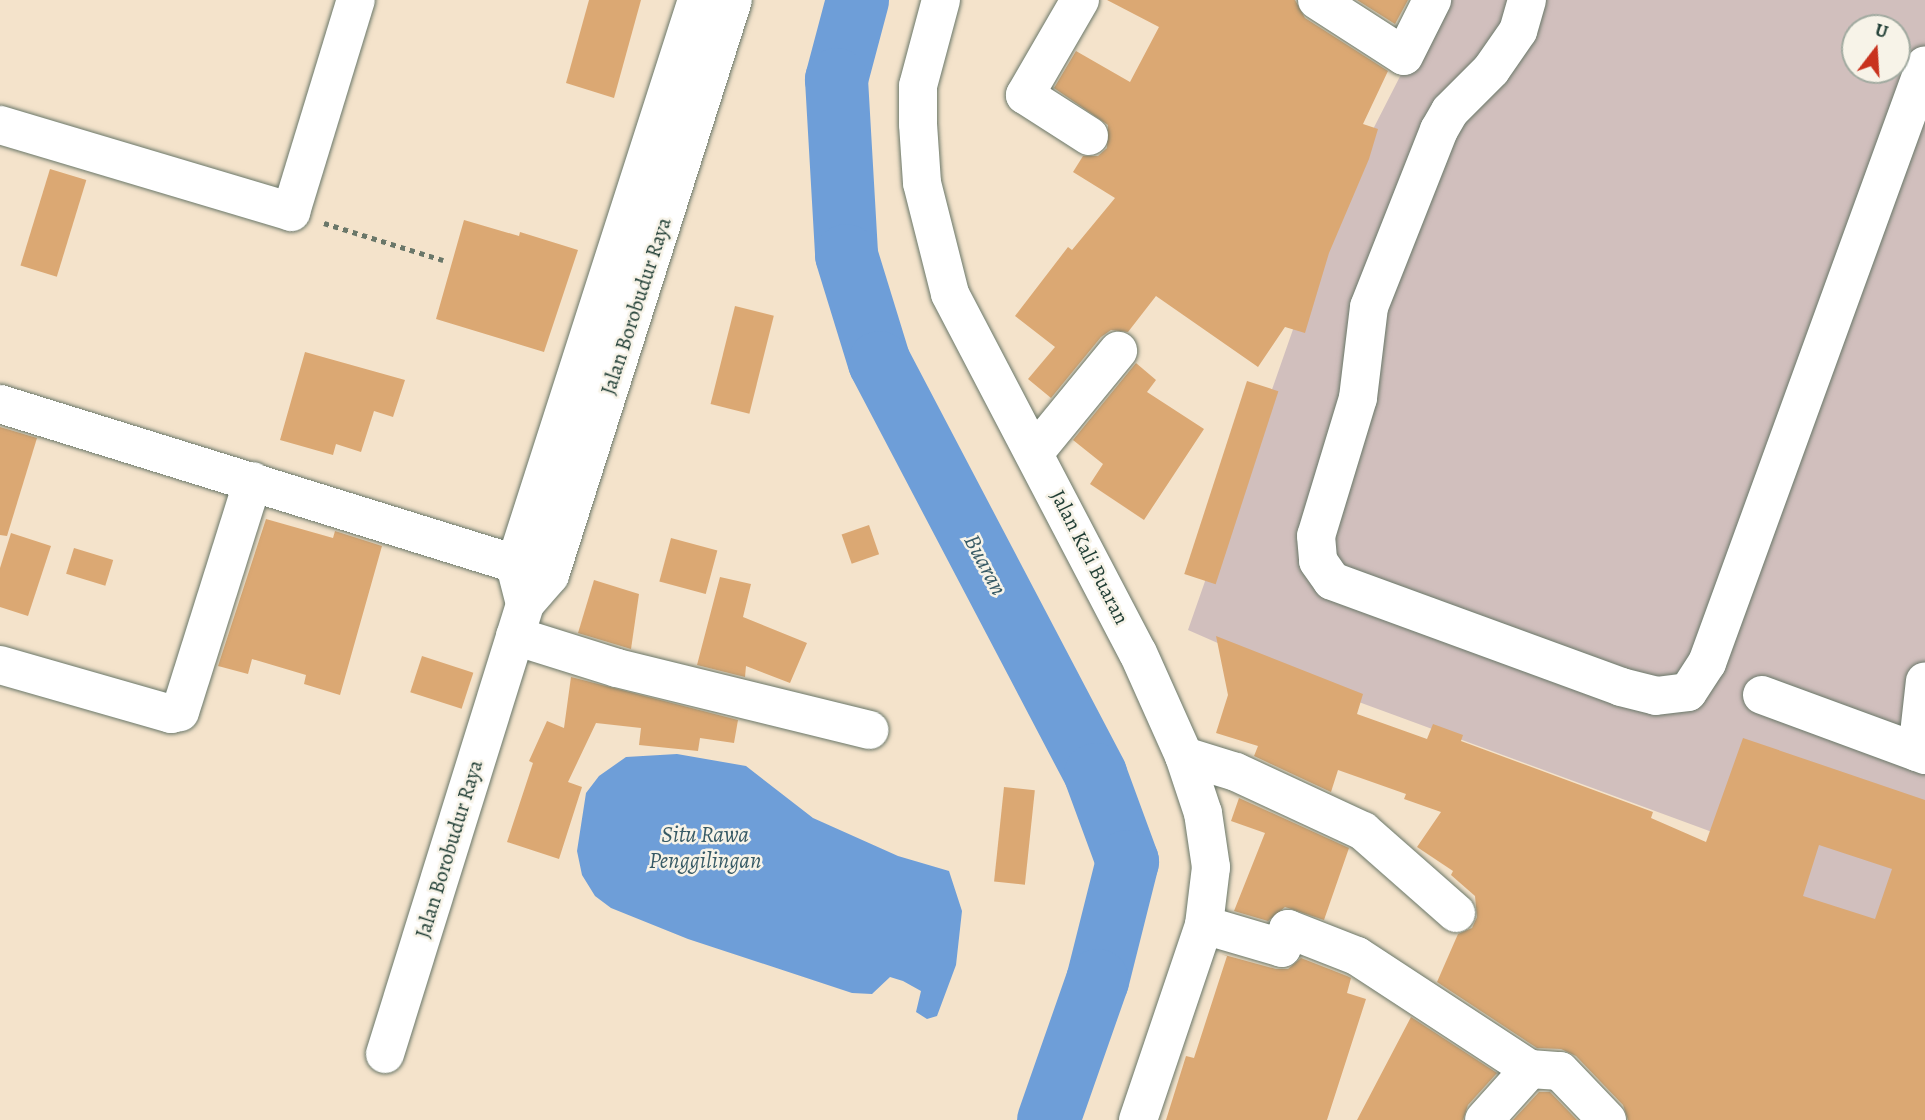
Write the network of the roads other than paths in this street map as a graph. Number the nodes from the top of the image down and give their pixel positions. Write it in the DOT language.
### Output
graph roads {
  1 [pos="356,0"];
  2 [pos="697,0"];
  3 [pos="733,0"];
  4 [pos="941,0"];
  5 [pos="1080,0"];
  6 [pos="1317,0"];
  7 [pos="1432,0"];
  8 [pos="1527,0"];
  9 [pos="1363,12"];
  10 [pos="1925,65"];
  11 [pos="677,118"];
  12 [pos="0,125"];
  13 [pos="1089,136"];
  14 [pos="1118,351"];
  15 [pos="0,404"];
  16 [pos="1035,452"];
  17 [pos="253,481"];
  18 [pos="532,570"];
  19 [pos="520,620"];
  20 [pos="0,665"];
  21 [pos="1925,681"];
  22 [pos="1762,695"];
  23 [pos="869,730"];
  24 [pos="1921,753"];
  25 [pos="1184,756"];
  26 [pos="1456,913"];
  27 [pos="1204,925"];
  28 [pos="385,1054"];
  29 [pos="1530,1069"];
  30 [pos="1138,1120"];
  31 [pos="1484,1120"];
  32 [pos="1607,1120"];
  1 -- 12 [label="street"];
  2 -- 11 [label="street, Jalan Borobudur Raya"];
  3 -- 11 [label="street, Jalan Borobudur Raya"];
  4 -- 16 [label="street, Jalan Kali Buaran"];
  5 -- 13 [label="street"];
  6 -- 9 [label="street"];
  7 -- 9 [label="street"];
  8 -- 10 [label="street"];
  11 -- 18 [label="street, Jalan Borobudur Raya"];
  14 -- 16 [label="street"];
  15 -- 17 [label="street"];
  16 -- 25 [label="street, Jalan Kali Buaran"];
  17 -- 18 [label="street"];
  17 -- 20 [label="street"];
  18 -- 19 [label="street, Jalan Borobudur Raya"];
  19 -- 23 [label="street"];
  19 -- 28 [label="street, Jalan Borobudur Raya"];
  21 -- 24 [label="street"];
  22 -- 24 [label="street"];
  25 -- 26 [label="street"];
  25 -- 27 [label="street, Jalan Kali Buaran"];
  27 -- 29 [label="street"];
  27 -- 30 [label="street, Jalan Kali Buaran"];
  29 -- 31 [label="street"];
  29 -- 32 [label="street"];
}
